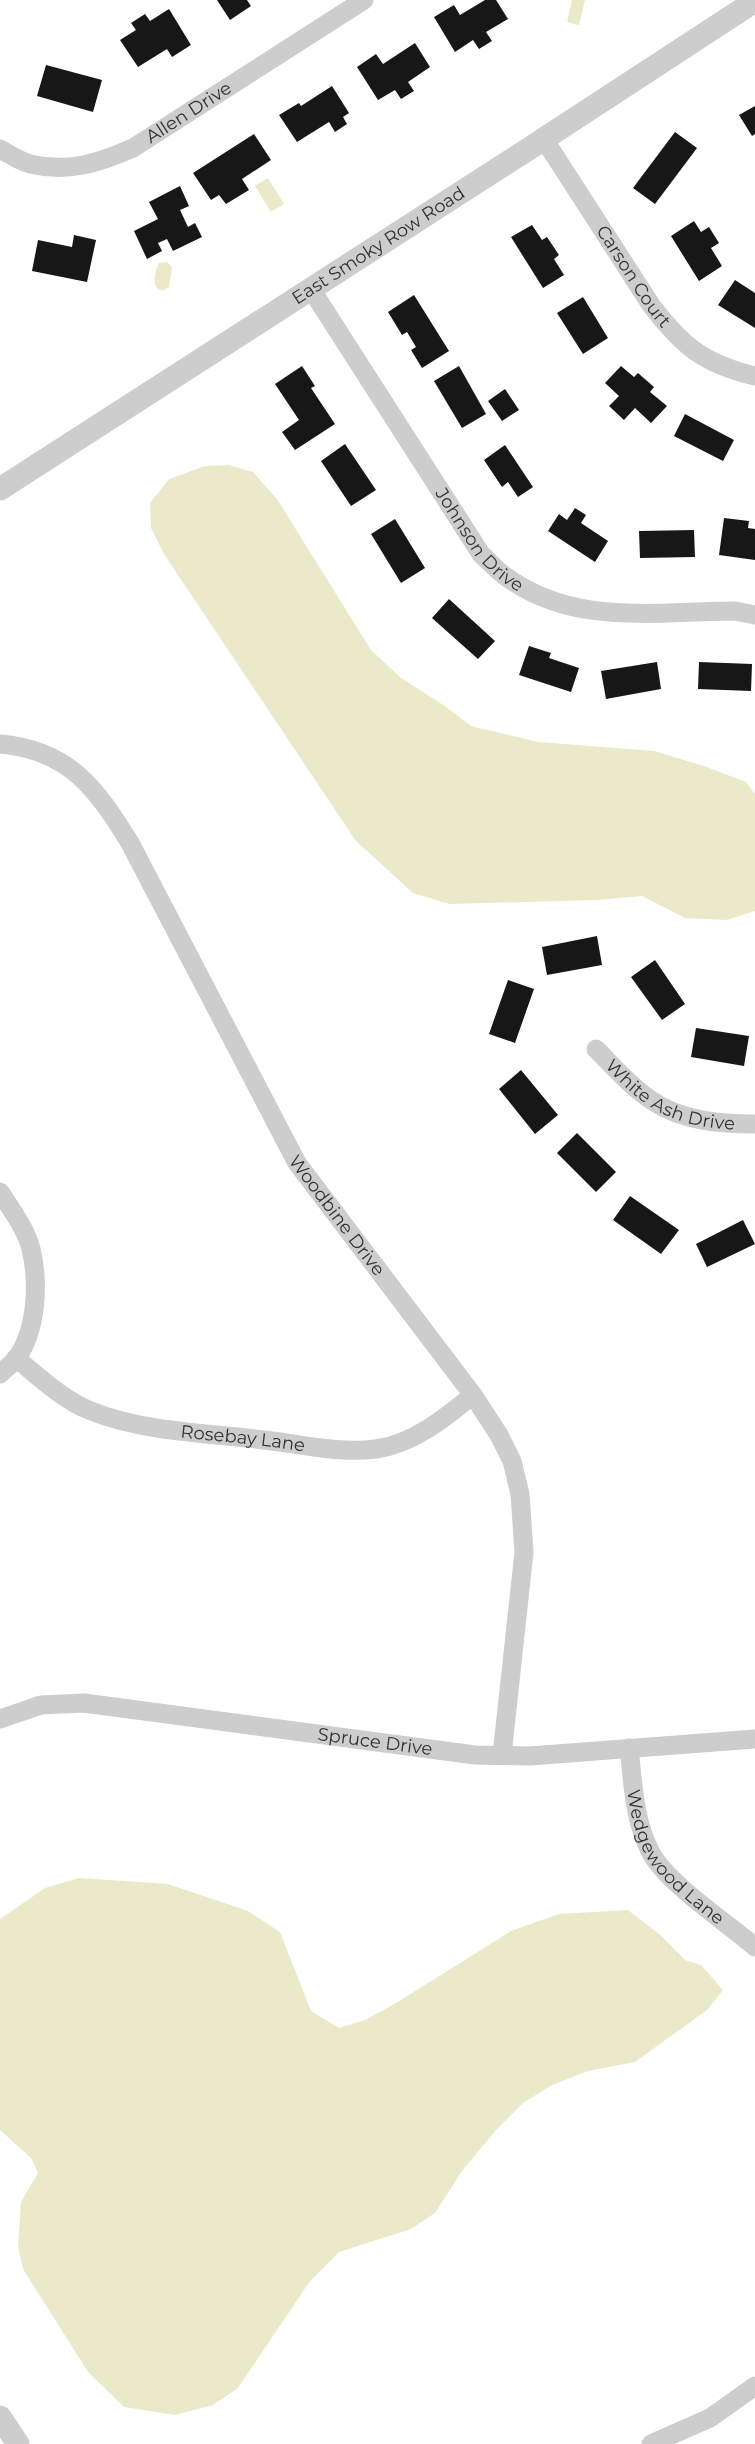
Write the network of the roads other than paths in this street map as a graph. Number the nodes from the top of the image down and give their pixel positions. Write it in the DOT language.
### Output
graph roads {
  1 [pos="364,0"];
  2 [pos="755,1"];
  3 [pos="544,139"];
  4 [pos="0,149"];
  5 [pos="311,289"];
  6 [pos="755,376"];
  7 [pos="0,489"];
  8 [pos="755,615"];
  9 [pos="0,744"];
  10 [pos="596,1049"];
  11 [pos="755,1124"];
  12 [pos="0,1192"];
  13 [pos="16,1359"];
  14 [pos="0,1374"];
  15 [pos="473,1395"];
  16 [pos="0,1719"];
  17 [pos="755,1739"];
  18 [pos="629,1748"];
  19 [pos="502,1755"];
  20 [pos="755,1947"];
  21 [pos="755,2386"];
  22 [pos="0,2417"];
  23 [pos="18,2444"];
  24 [pos="650,2444"];
  1 -- 4 [label="street, Allen Drive"];
  2 -- 3 [label="street, East Smoky Row Road"];
  3 -- 5 [label="street, East Smoky Row Road"];
  3 -- 6 [label="street, Carson Court"];
  5 -- 7 [label="street, East Smoky Row Road"];
  5 -- 8 [label="street, Johnson Drive"];
  9 -- 15 [label="street, Woodbine Drive"];
  10 -- 11 [label="street, White Ash Drive"];
  12 -- 13 [label="street"];
  13 -- 14 [label="street"];
  13 -- 15 [label="street, Rosebay Lane"];
  15 -- 19 [label="street, Woodbine Drive"];
  16 -- 19 [label="street, Spruce Drive"];
  17 -- 18 [label="street, Spruce Drive"];
  18 -- 19 [label="street, Spruce Drive"];
  18 -- 20 [label="street, Wedgewood Lane"];
  21 -- 24 [label="street"];
  22 -- 23 [label="street"];
}
